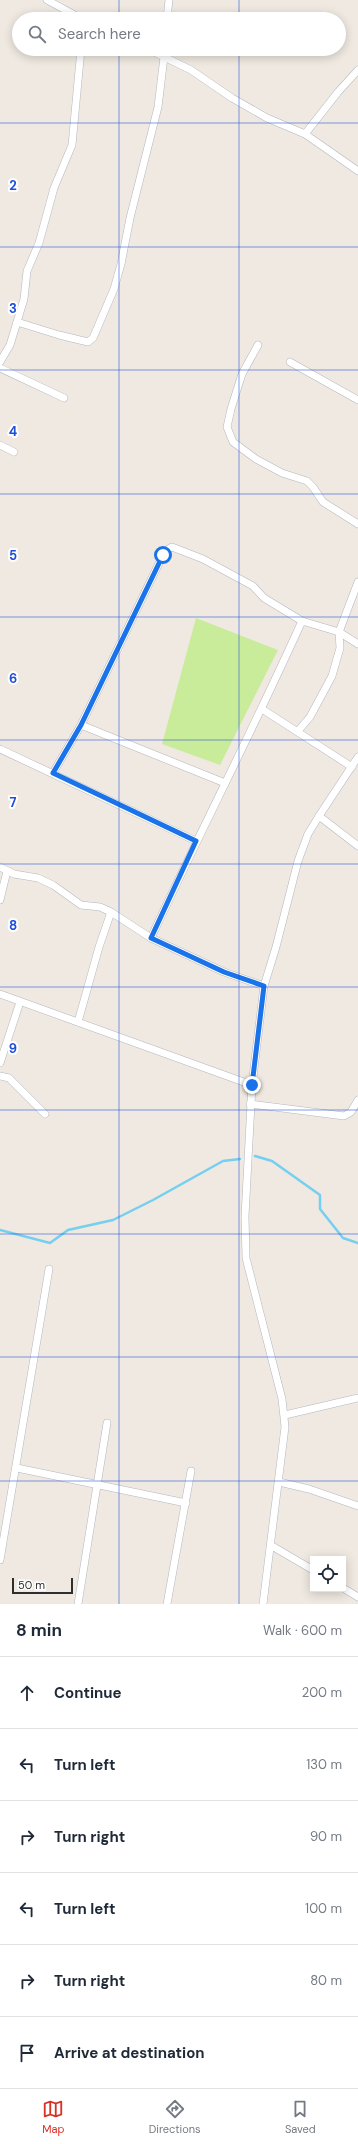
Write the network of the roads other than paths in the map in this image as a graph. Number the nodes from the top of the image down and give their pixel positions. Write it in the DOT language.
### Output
graph roads {
  1 [pos="47,0"];
  2 [pos="169,0"];
  3 [pos="69,12"];
  4 [pos="168,12"];
  5 [pos="80,56"];
  6 [pos="164,57"];
  7 [pos="358,70"];
  8 [pos="305,134"];
  9 [pos="358,171"];
  10 [pos="17,322"];
  11 [pos="258,345"];
  12 [pos="0,362"];
  13 [pos="290,362"];
  14 [pos="0,368"];
  15 [pos="64,398"];
  16 [pos="358,400"];
  17 [pos="0,445"];
  18 [pos="14,452"];
  19 [pos="358,524"];
  20 [pos="358,582"];
  21 [pos="302,621"];
  22 [pos="339,632"];
  23 [pos="358,644"];
  24 [pos="262,709"];
  25 [pos="81,725"];
  26 [pos="298,731"];
  27 [pos="0,748"];
  28 [pos="358,758"];
  29 [pos="352,767"];
  30 [pos="53,773"];
  31 [pos="225,783"];
  32 [pos="318,816"];
  33 [pos="196,841"];
  34 [pos="358,846"];
  35 [pos="0,867"];
  36 [pos="7,871"];
  37 [pos="0,900"];
  38 [pos="111,912"];
  39 [pos="151,938"];
  40 [pos="264,986"];
  41 [pos="0,994"];
  42 [pos="20,1002"];
  43 [pos="78,1022"];
  44 [pos="0,1063"];
  45 [pos="0,1076"];
  46 [pos="252,1085"];
  47 [pos="358,1100"];
  48 [pos="250,1104"];
  49 [pos="46,1114"];
  50 [pos="50,1269"];
  51 [pos="358,1398"];
  52 [pos="285,1415"];
  53 [pos="107,1423"];
  54 [pos="17,1468"];
  55 [pos="191,1471"];
  56 [pos="279,1482"];
  57 [pos="98,1484"];
  58 [pos="186,1503"];
  59 [pos="358,1506"];
  60 [pos="272,1546"];
  61 [pos="0,1560"];
  62 [pos="310,1568"];
  63 [pos="346,1590"];
  64 [pos="358,1597"];
  65 [pos="78,1604"];
  66 [pos="167,1604"];
  67 [pos="263,1604"];
  1 -- 3 [label="street"];
  2 -- 4 [label="street"];
  5 -- 10 [label="street"];
  6 -- 8 [label="street"];
  6 -- 10 [label="street"];
  7 -- 8 [label="street"];
  8 -- 9 [label="street"];
  10 -- 12 [label="street"];
  11 -- 19 [label="street"];
  13 -- 16 [label="street"];
  14 -- 15 [label="street"];
  17 -- 18 [label="street"];
  20 -- 22 [label="street"];
  21 -- 22 [label="street"];
  21 -- 24 [label="street"];
  21 -- 25 [label="street"];
  22 -- 23 [label="street"];
  22 -- 26 [label="street"];
  24 -- 26 [label="street"];
  24 -- 31 [label="street"];
  25 -- 30 [label="street"];
  25 -- 31 [label="street"];
  26 -- 29 [label="street"];
  27 -- 30 [label="street"];
  28 -- 29 [label="street"];
  29 -- 32 [label="street"];
  30 -- 33 [label="street"];
  31 -- 33 [label="street"];
  32 -- 34 [label="street"];
  32 -- 40 [label="street"];
  33 -- 39 [label="street"];
  35 -- 36 [label="street"];
  36 -- 37 [label="street"];
  36 -- 38 [label="street"];
  38 -- 39 [label="street"];
  38 -- 43 [label="street"];
  39 -- 40 [label="street"];
  40 -- 46 [label="street"];
  41 -- 42 [label="street"];
  42 -- 43 [label="street"];
  42 -- 44 [label="street"];
  43 -- 46 [label="street"];
  45 -- 49 [label="street"];
  46 -- 48 [label="street"];
  47 -- 48 [label="street"];
  48 -- 52 [label="street"];
  50 -- 54 [label="street"];
  51 -- 52 [label="street"];
  52 -- 56 [label="street"];
  53 -- 57 [label="street"];
  54 -- 57 [label="street"];
  54 -- 61 [label="street"];
  55 -- 58 [label="street"];
  56 -- 59 [label="street"];
  56 -- 60 [label="street"];
  57 -- 58 [label="street"];
  57 -- 65 [label="street"];
  58 -- 66 [label="street"];
  60 -- 62 [label="street"];
  60 -- 67 [label="street"];
  63 -- 64 [label="street"];
}
